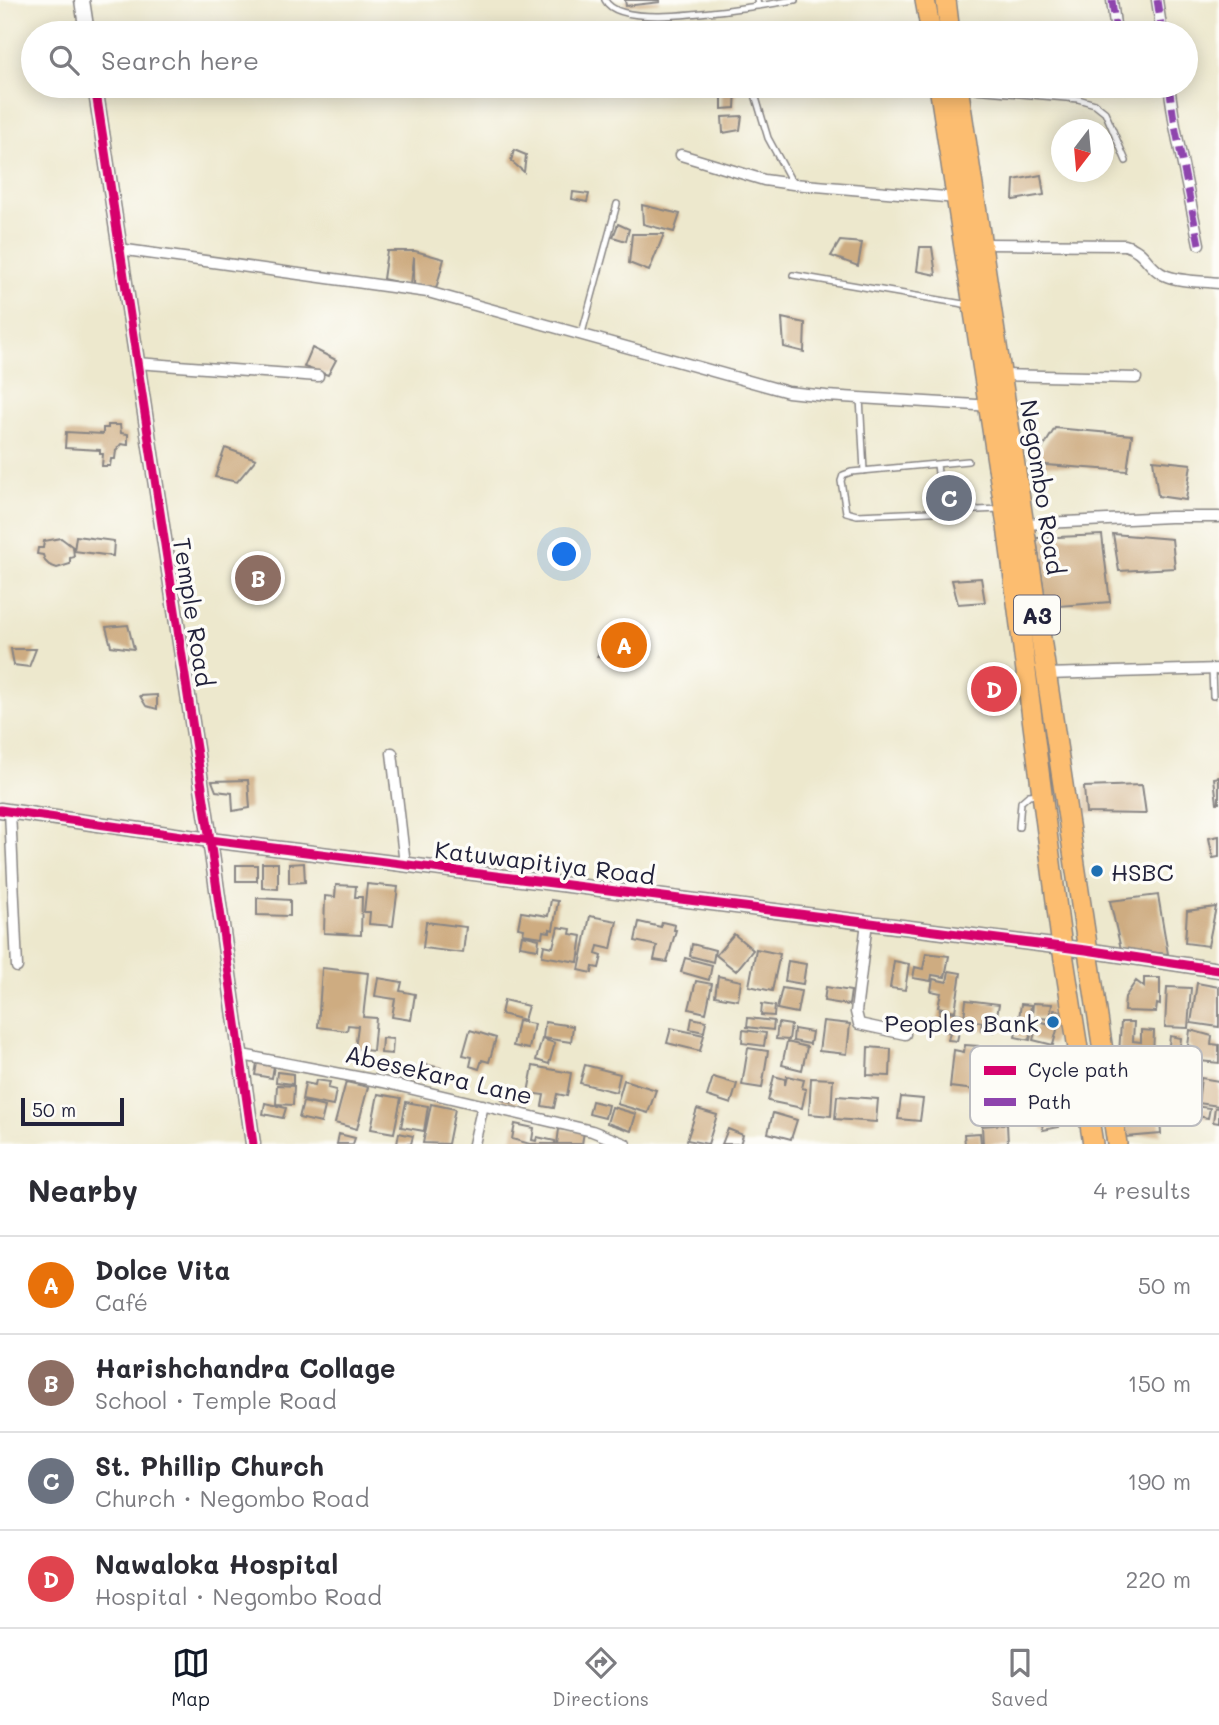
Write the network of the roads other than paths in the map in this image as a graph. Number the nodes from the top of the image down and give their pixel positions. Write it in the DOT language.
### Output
graph roads {
  1 [pos="82,0"];
  2 [pos="605,0"];
  3 [pos="794,0"];
  4 [pos="926,0"];
  5 [pos="946,0"];
  6 [pos="1112,0"];
  7 [pos="1157,0"];
  8 [pos="757,3"];
  9 [pos="85,21"];
  10 [pos="929,21"];
  11 [pos="949,21"];
  12 [pos="1115,21"];
  13 [pos="1160,21"];
  14 [pos="96,98"];
  15 [pos="756,98"];
  16 [pos="952,98"];
  17 [pos="954,98"];
  18 [pos="1068,98"];
  19 [pos="1171,98"];
  20 [pos="681,155"];
  21 [pos="1126,161"];
  22 [pos="793,184"];
  23 [pos="957,198"];
  24 [pos="617,204"];
  25 [pos="981,244"];
  26 [pos="1199,244"];
  27 [pos="119,249"];
  28 [pos="793,275"];
  29 [pos="1219,283"];
  30 [pos="973,306"];
  31 [pos="582,333"];
  32 [pos="136,363"];
  33 [pos="1001,375"];
  34 [pos="318,376"];
  35 [pos="1136,378"];
  36 [pos="860,398"];
  37 [pos="997,406"];
  38 [pos="968,461"];
  39 [pos="937,464"];
  40 [pos="864,471"];
  41 [pos="1004,509"];
  42 [pos="942,512"];
  43 [pos="1219,517"];
  44 [pos="1024,524"];
  45 [pos="1216,669"];
  46 [pos="1045,674"];
  47 [pos="1213,696"];
  48 [pos="392,753"];
  49 [pos="1042,793"];
  50 [pos="5,811"];
  51 [pos="1019,827"];
  52 [pos="210,840"];
  53 [pos="405,864"];
  54 [pos="867,922"];
  55 [pos="1062,947"];
  56 [pos="1086,950"];
  57 [pos="17,967"];
  58 [pos="1219,971"];
  59 [pos="905,1034"];
  60 [pos="1078,1046"];
  61 [pos="1101,1046"];
  62 [pos="242,1055"];
  63 [pos="483,1105"];
  64 [pos="1090,1126"];
  65 [pos="1114,1126"];
  66 [pos="253,1144"];
  67 [pos="474,1144"];
  68 [pos="625,1144"];
  69 [pos="1093,1144"];
  70 [pos="1117,1144"];
  1 -- 9 [label="street"];
  2 -- 8 [label="lane"];
  3 -- 8 [label="lane"];
  4 -- 10 [label="highway"];
  5 -- 11 [label="highway"];
  6 -- 12 [label="street"];
  7 -- 13 [label="street"];
  14 -- 27 [label="street, Temple Road"];
  15 -- 22 [label="lane"];
  16 -- 23 [label="highway, Negombo Road / A3"];
  17 -- 25 [label="highway, Negombo Road / A3"];
  18 -- 21 [label="lane"];
  19 -- 26 [label="street"];
  20 -- 22 [label="street"];
  22 -- 23 [label="street"];
  23 -- 30 [label="highway, Negombo Road / A3"];
  24 -- 31 [label="lane"];
  25 -- 29 [label="street"];
  25 -- 33 [label="highway, Negombo Road / A3"];
  27 -- 31 [label="street"];
  27 -- 32 [label="street, Temple Road"];
  28 -- 30 [label="lane"];
  30 -- 37 [label="highway, Negombo Road / A3"];
  31 -- 36 [label="street"];
  32 -- 34 [label="street"];
  32 -- 52 [label="street, Temple Road"];
  33 -- 35 [label="street"];
  33 -- 37 [label="highway, Negombo Road / A3"];
  36 -- 37 [label="street"];
  36 -- 40 [label="lane"];
  37 -- 41 [label="highway, Negombo Road / A3"];
  37 -- 44 [label="highway, Negombo Road / A3"];
  38 -- 39 [label="lane"];
  39 -- 40 [label="lane"];
  39 -- 42 [label="lane"];
  40 -- 42 [label="lane"];
  41 -- 42 [label="lane"];
  41 -- 49 [label="highway, Negombo Road / A3"];
  43 -- 44 [label="street"];
  44 -- 46 [label="highway, Negombo Road / A3"];
  45 -- 46 [label="street"];
  45 -- 47 [label="lane"];
  46 -- 56 [label="highway, Negombo Road / A3"];
  48 -- 53 [label="street"];
  49 -- 51 [label="lane"];
  49 -- 55 [label="highway, Negombo Road / A3"];
  50 -- 52 [label="street, Katuwapitiya Road"];
  50 -- 57 [label="street"];
  52 -- 53 [label="street, Katuwapitiya Road"];
  52 -- 62 [label="street, Temple Road"];
  53 -- 54 [label="street, Katuwapitiya Road"];
  54 -- 55 [label="street, Katuwapitiya Road"];
  54 -- 59 [label="street"];
  55 -- 56 [label="street, Katuwapitiya Road"];
  55 -- 60 [label="highway, Negombo Road / A3"];
  56 -- 58 [label="street, Katuwapitiya Road"];
  56 -- 61 [label="highway, Negombo Road / A3"];
  62 -- 63 [label="street, Abesekara Lane"];
  62 -- 66 [label="street, Temple Road"];
  63 -- 67 [label="street"];
  63 -- 68 [label="street, Abesekara Lane"];
  64 -- 69 [label="highway, Negombo Road / A3"];
  65 -- 70 [label="highway, Negombo Road / A3"];
}
